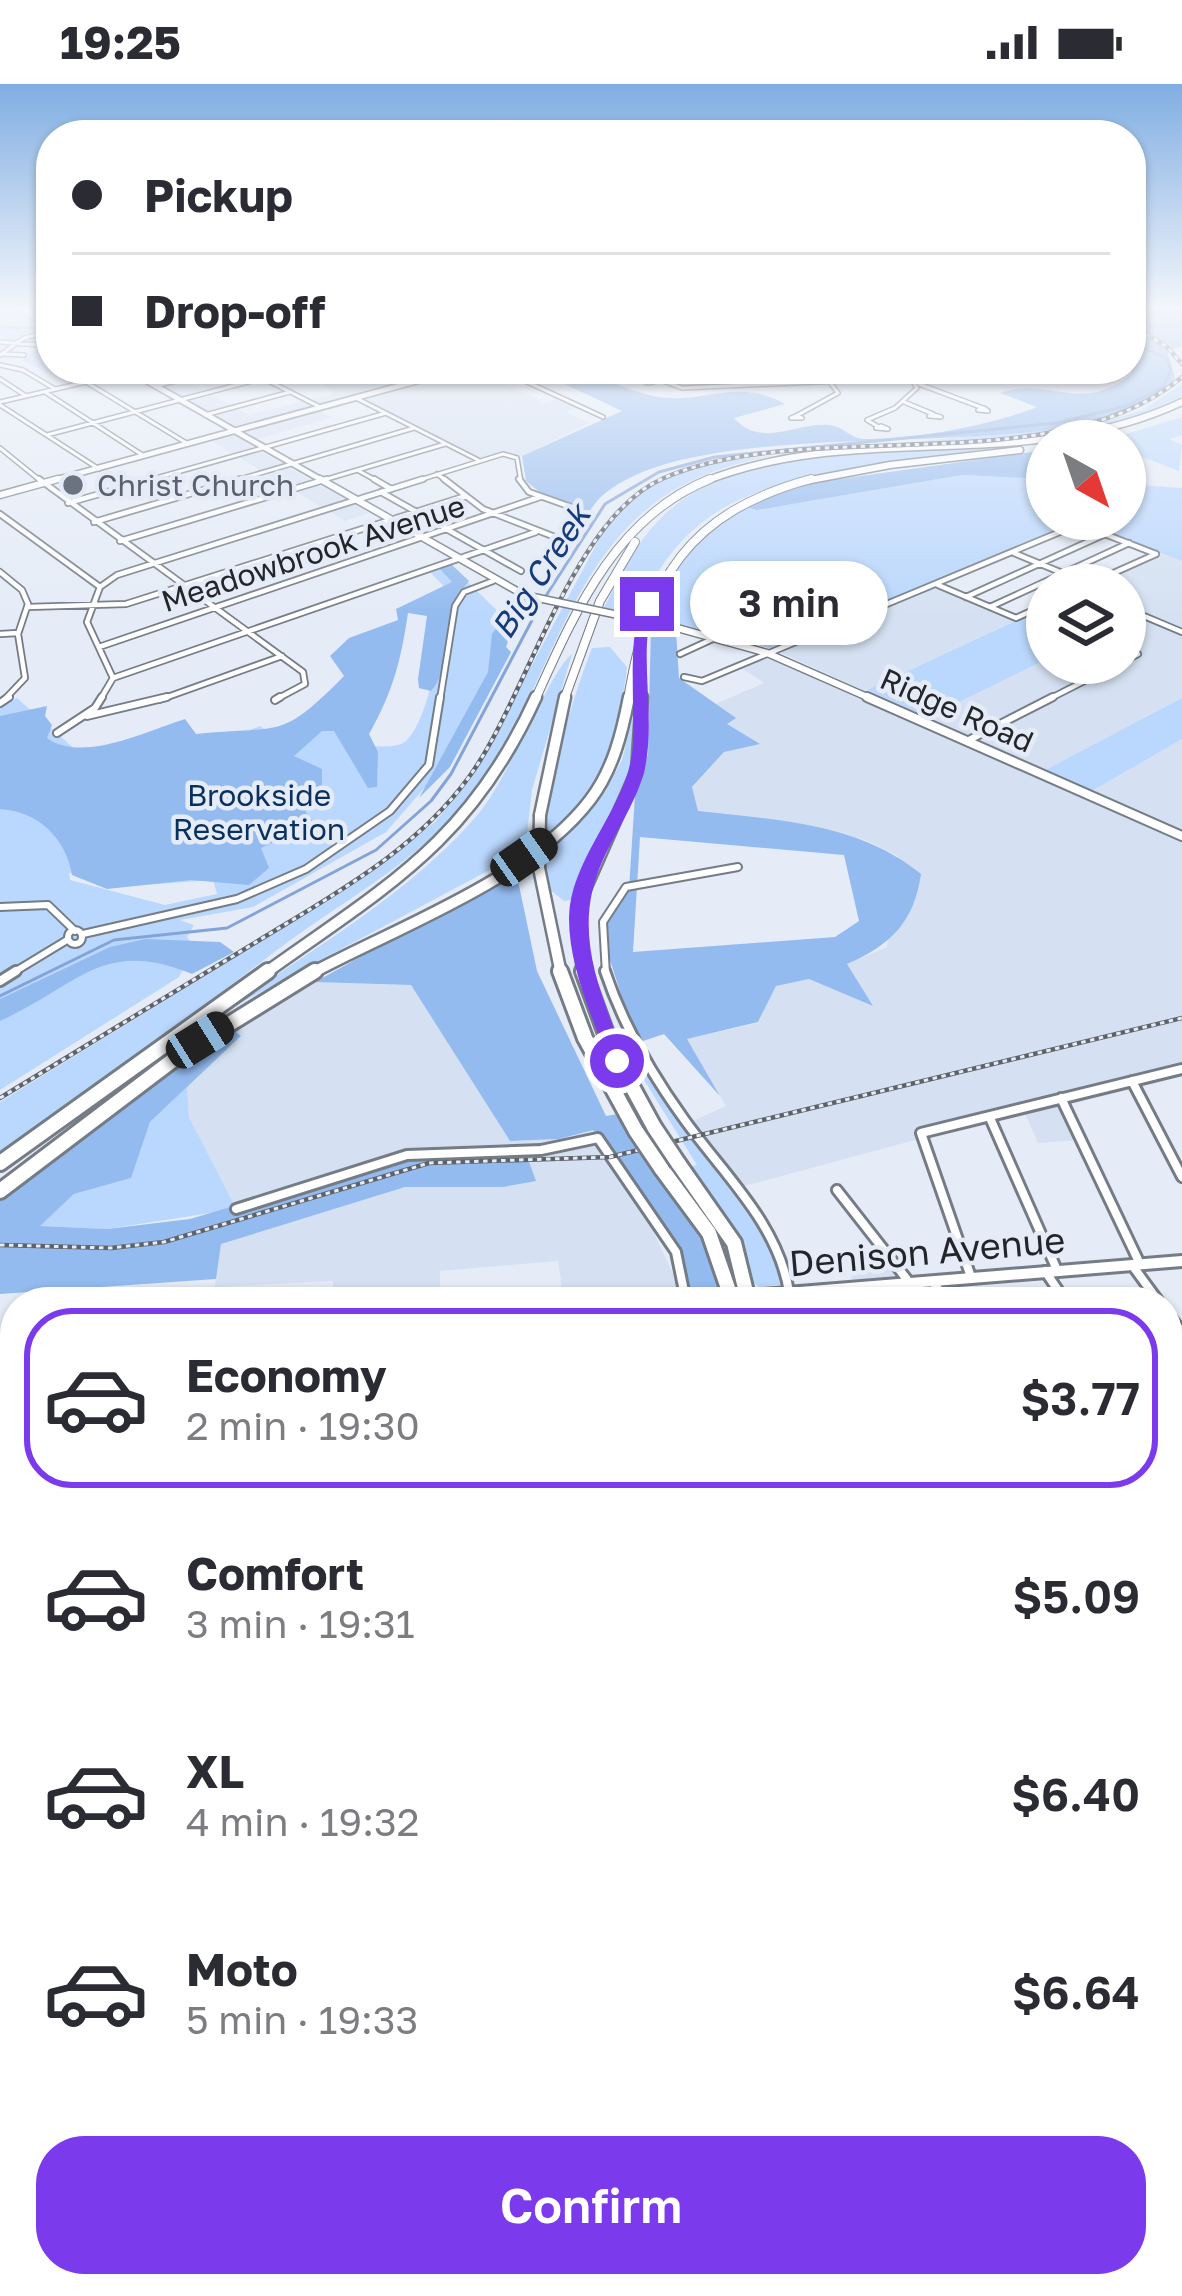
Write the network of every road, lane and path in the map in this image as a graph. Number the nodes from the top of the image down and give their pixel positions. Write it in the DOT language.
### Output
graph roads {
  1 [pos="9,410"];
  2 [pos="73,410"];
  3 [pos="133,410"];
  4 [pos="143,410"];
  5 [pos="197,410"];
  6 [pos="223,410"];
  7 [pos="308,410"];
  8 [pos="380,410"];
  9 [pos="588,410"];
  10 [pos="807,410"];
  11 [pos="887,410"];
  12 [pos="924,410"];
  13 [pos="1166,410"];
  14 [pos="136,412"];
  15 [pos="1182,412"];
  16 [pos="386,413"];
  17 [pos="933,414"];
  18 [pos="205,415"];
  19 [pos="796,416"];
  20 [pos="603,417"];
  21 [pos="93,423"];
  22 [pos="877,426"];
  23 [pos="1146,426"];
  24 [pos="414,428"];
  25 [pos="233,431"];
  26 [pos="46,435"];
  27 [pos="445,443"];
  28 [pos="188,444"];
  29 [pos="939,447"];
  30 [pos="0,448"];
  31 [pos="262,448"];
  32 [pos="1026,449"];
  33 [pos="144,456"];
  34 [pos="480,460"];
  35 [pos="291,464"];
  36 [pos="99,469"];
  37 [pos="357,470"];
  38 [pos="437,474"];
  39 [pos="321,482"];
  40 [pos="43,484"];
  41 [pos="391,489"];
  42 [pos="381,492"];
  43 [pos="0,495"];
  44 [pos="466,496"];
  45 [pos="540,497"];
  46 [pos="353,500"];
  47 [pos="67,504"];
  48 [pos="574,508"];
  49 [pos="416,511"];
  50 [pos="0,514"];
  51 [pos="496,515"];
  52 [pos="388,520"];
  53 [pos="93,522"];
  54 [pos="450,530"];
  55 [pos="536,532"];
  56 [pos="422,539"];
  57 [pos="560,539"];
  58 [pos="1043,540"];
  59 [pos="1092,540"];
  60 [pos="1121,540"];
  61 [pos="119,542"];
  62 [pos="1129,543"];
  63 [pos="484,550"];
  64 [pos="1014,553"];
  65 [pos="456,560"];
  66 [pos="150,563"];
  67 [pos="1040,564"];
  68 [pos="1084,564"];
  69 [pos="1134,564"];
  70 [pos="1026,570"];
  71 [pos="521,571"];
  72 [pos="0,572"];
  73 [pos="493,581"];
  74 [pos="933,583"];
  75 [pos="184,586"];
  76 [pos="100,587"];
  77 [pos="1026,591"];
  78 [pos="966,597"];
  79 [pos="27,607"];
  80 [pos="89,607"];
  81 [pos="990,607"];
  82 [pos="215,608"];
  83 [pos="1026,613"];
  84 [pos="1146,617"];
  85 [pos="640,628"];
  86 [pos="248,632"];
  87 [pos="1182,632"];
  88 [pos="0,634"];
  89 [pos="18,634"];
  90 [pos="719,637"];
  91 [pos="99,647"];
  92 [pos="680,653"];
  93 [pos="767,653"];
  94 [pos="282,656"];
  95 [pos="684,677"];
  96 [pos="113,678"];
  97 [pos="1080,684"];
  98 [pos="275,700"];
  99 [pos="0,703"];
  100 [pos="85,716"];
  101 [pos="57,733"];
  102 [pos="967,741"];
  103 [pos="1182,836"];
  104 [pos="739,867"];
  105 [pos="0,907"];
  106 [pos="79,933"];
  107 [pos="0,982"];
  108 [pos="1182,1069"];
  109 [pos="1132,1081"];
  110 [pos="1061,1098"];
  111 [pos="990,1117"];
  112 [pos="669,1166"];
  113 [pos="0,1167"];
  114 [pos="1182,1177"];
  115 [pos="837,1190"];
  116 [pos="0,1191"];
  117 [pos="236,1209"];
  118 [pos="1182,1261"];
  119 [pos="1136,1265"];
  120 [pos="1052,1270"];
  121 [pos="971,1277"];
  122 [pos="932,1281"];
  123 [pos="910,1283"];
  124 [pos="683,1287"];
  125 [pos="738,1287"];
  126 [pos="789,1287"];
  127 [pos="853,1287"];
  128 [pos="937,1287"];
  129 [pos="1059,1287"];
  130 [pos="1150,1287"];
  1 -- 26 [label="street"];
  2 -- 21 [label="street"];
  3 -- 14 [label="street"];
  4 -- 14 [label="street"];
  5 -- 18 [label="main road, Ridge Road"];
  6 -- 18 [label="street"];
  7 -- 25 [label="main road"];
  8 -- 16 [label="street"];
  9 -- 20 [label="street"];
  10 -- 19 [label="street"];
  11 -- 22 [label="street"];
  12 -- 17 [label="street"];
  13 -- 29 [label="highway"];
  14 -- 21 [label="street"];
  14 -- 28 [label="street"];
  15 -- 23 [label="highway"];
  16 -- 24 [label="street"];
  16 -- 31 [label="street"];
  18 -- 25 [label="main road, Ridge Road"];
  21 -- 26 [label="street"];
  21 -- 33 [label="street"];
  24 -- 27 [label="street"];
  24 -- 35 [label="street"];
  25 -- 28 [label="main road"];
  25 -- 31 [label="main road, Ridge Road"];
  26 -- 36 [label="street"];
  27 -- 34 [label="street"];
  27 -- 37 [label="street"];
  28 -- 33 [label="main road"];
  29 -- 112 [label="highway, bridge"];
  29 -- 113 [label="highway"];
  30 -- 40 [label="street"];
  31 -- 35 [label="main road, Ridge Road"];
  31 -- 47 [label="street"];
  32 -- 85 [label="highway"];
  33 -- 36 [label="main road"];
  34 -- 38 [label="street"];
  34 -- 45 [label="street"];
  35 -- 39 [label="main road, Ridge Road"];
  35 -- 53 [label="street"];
  36 -- 40 [label="main road"];
  37 -- 39 [label="street"];
  37 -- 41 [label="street"];
  38 -- 41 [label="street"];
  38 -- 44 [label="street"];
  39 -- 46 [label="main road, Ridge Road"];
  39 -- 61 [label="street"];
  40 -- 43 [label="main road"];
  40 -- 47 [label="street"];
  41 -- 42 [label="street"];
  42 -- 46 [label="street"];
  42 -- 49 [label="street"];
  44 -- 49 [label="street"];
  44 -- 51 [label="street"];
  45 -- 48 [label="street"];
  45 -- 51 [label="street, Meadowbrook Avenue"];
  46 -- 52 [label="main road, Ridge Road"];
  46 -- 66 [label="street"];
  47 -- 53 [label="street"];
  49 -- 52 [label="street"];
  49 -- 54 [label="street"];
  50 -- 76 [label="street"];
  51 -- 54 [label="street, Meadowbrook Avenue"];
  51 -- 55 [label="street"];
  52 -- 56 [label="main road, Ridge Road"];
  52 -- 75 [label="street"];
  53 -- 61 [label="street"];
  54 -- 56 [label="street, Meadowbrook Avenue"];
  54 -- 63 [label="street"];
  55 -- 57 [label="street"];
  55 -- 63 [label="street"];
  56 -- 65 [label="main road, Ridge Road"];
  56 -- 82 [label="street, Meadowbrook Avenue"];
  58 -- 64 [label="street"];
  59 -- 67 [label="street"];
  60 -- 62 [label="street"];
  61 -- 66 [label="street"];
  62 -- 68 [label="street"];
  62 -- 69 [label="street"];
  63 -- 65 [label="street"];
  63 -- 71 [label="street"];
  64 -- 67 [label="street"];
  64 -- 74 [label="street"];
  65 -- 73 [label="main road, Ridge Road"];
  65 -- 86 [label="street"];
  66 -- 75 [label="street"];
  66 -- 76 [label="street"];
  70 -- 78 [label="street"];
  72 -- 79 [label="street"];
  73 -- 90 [label="main road, Ridge Road, bridge"];
  73 -- 106 [label="street"];
  74 -- 78 [label="street"];
  74 -- 93 [label="street"];
  75 -- 80 [label="street"];
  75 -- 82 [label="street"];
  76 -- 80 [label="street"];
  77 -- 81 [label="street"];
  78 -- 81 [label="street"];
  79 -- 80 [label="street"];
  79 -- 89 [label="street"];
  80 -- 91 [label="street"];
  81 -- 83 [label="street"];
  82 -- 86 [label="street"];
  82 -- 91 [label="street, Meadowbrook Avenue"];
  84 -- 87 [label="street"];
  85 -- 112 [label="highway, bridge"];
  85 -- 116 [label="highway"];
  86 -- 94 [label="street"];
  86 -- 96 [label="street"];
  88 -- 89 [label="street"];
  89 -- 99 [label="street"];
  90 -- 92 [label="street"];
  90 -- 93 [label="main road, Ridge Road"];
  91 -- 96 [label="street"];
  93 -- 95 [label="street"];
  93 -- 102 [label="main road, Ridge Road"];
  94 -- 98 [label="street"];
  94 -- 100 [label="street"];
  96 -- 100 [label="street"];
  97 -- 102 [label="street"];
  100 -- 101 [label="street"];
  102 -- 103 [label="main road, Ridge Road"];
  104 -- 126 [label="street"];
  105 -- 106 [label="street"];
  106 -- 107 [label="street"];
  108 -- 109 [label="street"];
  109 -- 110 [label="street"];
  109 -- 114 [label="street"];
  110 -- 111 [label="street"];
  110 -- 119 [label="street"];
  111 -- 120 [label="street"];
  111 -- 121 [label="street"];
  112 -- 125 [label="highway"];
  115 -- 123 [label="street"];
  117 -- 124 [label="street"];
  118 -- 119 [label="main road, Denison Avenue"];
  119 -- 120 [label="main road, Denison Avenue"];
  119 -- 130 [label="street"];
  120 -- 121 [label="main road, Denison Avenue"];
  120 -- 129 [label="street"];
  121 -- 122 [label="main road, Denison Avenue"];
  122 -- 123 [label="main road, Denison Avenue"];
  122 -- 128 [label="street"];
  123 -- 127 [label="main road, Denison Avenue"];
}
